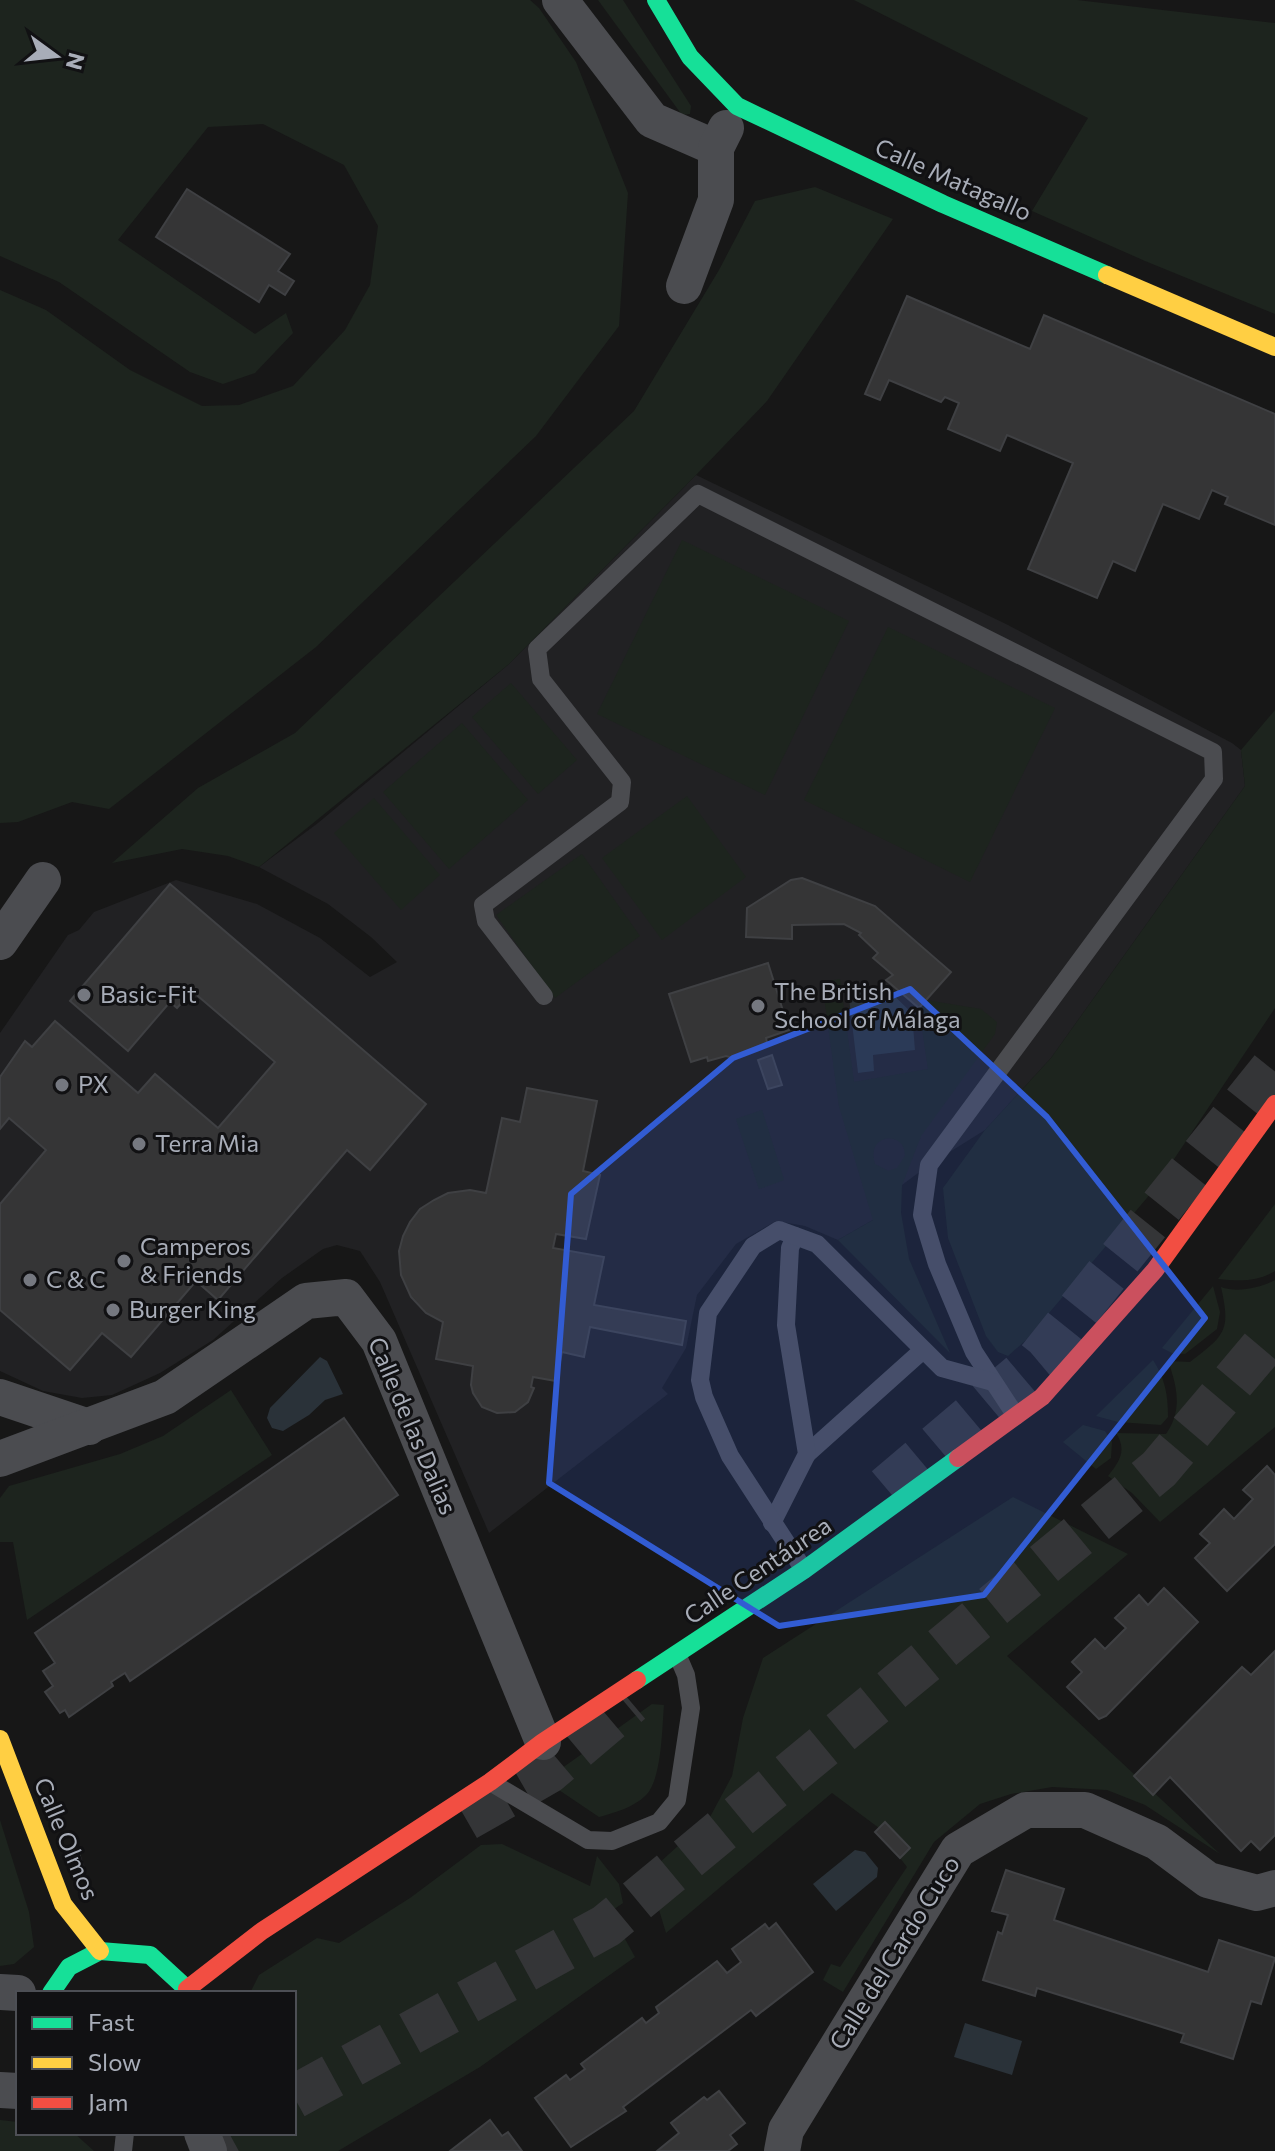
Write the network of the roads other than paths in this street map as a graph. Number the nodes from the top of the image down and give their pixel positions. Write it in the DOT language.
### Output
graph roads {
  1 [pos="560,0"];
  2 [pos="656,0"];
  3 [pos="737,106"];
  4 [pos="716,148"];
  5 [pos="684,286"];
  6 [pos="1275,347"];
  7 [pos="43,880"];
  8 [pos="0,942"];
  9 [pos="544,996"];
  10 [pos="1275,1104"];
  11 [pos="795,1236"];
  12 [pos="923,1350"];
  13 [pos="993,1382"];
  14 [pos="0,1397"];
  15 [pos="1016,1416"];
  16 [pos="89,1427"];
  17 [pos="807,1454"];
  18 [pos="0,1459"];
  19 [pos="772,1523"];
  20 [pos="804,1570"];
  21 [pos="677,1654"];
  22 [pos="0,1739"];
  23 [pos="543,1742"];
  24 [pos="490,1782"];
  25 [pos="1275,1888"];
  26 [pos="100,1951"];
  27 [pos="52,1991"];
  28 [pos="187,1991"];
  29 [pos="782,2151"];
  1 -- 4 [label="street"];
  2 -- 3 [label="street, Calle Matagallo"];
  3 -- 4 [label="street"];
  3 -- 6 [label="street, Calle Matagallo"];
  4 -- 5 [label="street"];
  7 -- 8 [label="street"];
  9 -- 13 [label="lane"];
  10 -- 15 [label="street, Calle Centáurea"];
  11 -- 12 [label="lane"];
  11 -- 17 [label="lane"];
  11 -- 19 [label="lane"];
  12 -- 13 [label="lane"];
  12 -- 17 [label="lane"];
  13 -- 15 [label="lane"];
  14 -- 16 [label="street"];
  15 -- 20 [label="street, Calle Centáurea"];
  16 -- 18 [label="street, Calle de las Dalias"];
  16 -- 23 [label="street, Calle de las Dalias"];
  17 -- 19 [label="lane"];
  19 -- 20 [label="lane"];
  20 -- 21 [label="street, Calle Centáurea"];
  21 -- 23 [label="street, Calle Centáurea"];
  21 -- 24 [label="lane"];
  22 -- 26 [label="street, Calle Olmos"];
  23 -- 24 [label="street, Calle Centáurea"];
  24 -- 28 [label="street, Calle Centáurea"];
  25 -- 29 [label="street, Calle del Cardo Cuco"];
  26 -- 27 [label="street"];
  26 -- 28 [label="street"];
}
